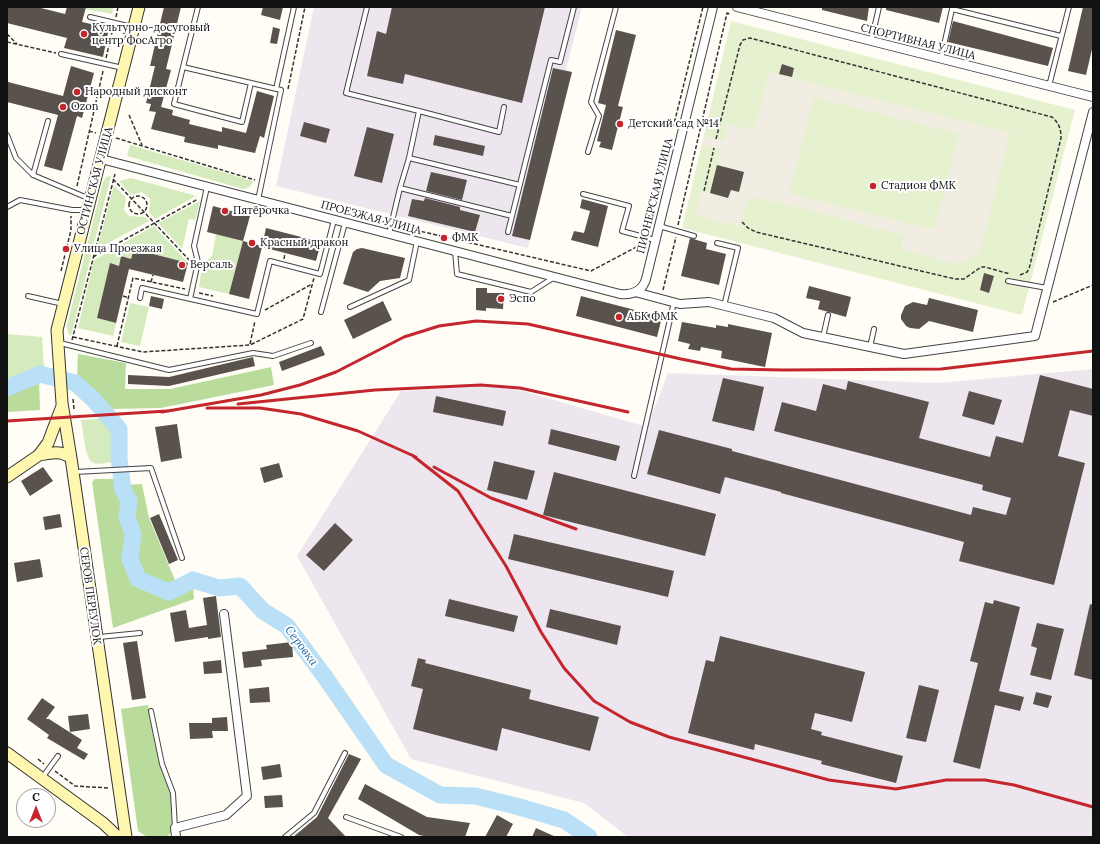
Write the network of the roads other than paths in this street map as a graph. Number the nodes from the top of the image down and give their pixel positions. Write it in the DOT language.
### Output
graph roads {
  1 [pos="140,7"];
  2 [pos="198,7"];
  3 [pos="294,7"];
  4 [pos="367,7"];
  5 [pos="574,7"];
  6 [pos="616,7"];
  7 [pos="713,7"];
  8 [pos="738,7"];
  9 [pos="880,7"];
  10 [pos="1069,7"];
  11 [pos="952,8"];
  12 [pos="90,17"];
  13 [pos="134,27"];
  14 [pos="1061,36"];
  15 [pos="871,42"];
  16 [pos="61,54"];
  17 [pos="941,59"];
  18 [pos="183,67"];
  19 [pos="124,68"];
  20 [pos="251,83"];
  21 [pos="1049,86"];
  22 [pos="276,89"];
  23 [pos="1093,97"];
  24 [pos="504,107"];
  25 [pos="419,111"];
  26 [pos="1093,112"];
  27 [pos="48,121"];
  28 [pos="1091,128"];
  29 [pos="7,135"];
  30 [pos="588,152"];
  31 [pos="408,158"];
  32 [pos="101,159"];
  33 [pos="33,175"];
  34 [pos="520,185"];
  35 [pos="400,188"];
  36 [pos="206,191"];
  37 [pos="583,194"];
  38 [pos="91,199"];
  39 [pos="258,200"];
  40 [pos="7,207"];
  41 [pos="88,210"];
  42 [pos="512,216"];
  43 [pos="334,220"];
  44 [pos="345,223"];
  45 [pos="659,226"];
  46 [pos="508,232"];
  47 [pos="388,234"];
  48 [pos="694,236"];
  49 [pos="656,240"];
  50 [pos="417,241"];
  51 [pos="717,243"];
  52 [pos="455,251"];
  53 [pos="554,277"];
  54 [pos="1008,281"];
  55 [pos="1047,288"];
  56 [pos="635,292"];
  57 [pos="28,296"];
  58 [pos="140,298"];
  59 [pos="190,299"];
  60 [pos="674,302"];
  61 [pos="63,304"];
  62 [pos="724,306"];
  63 [pos="350,307"];
  64 [pos="321,312"];
  65 [pos="828,314"];
  66 [pos="874,329"];
  67 [pos="823,337"];
  68 [pos="58,343"];
  69 [pos="311,343"];
  70 [pos="870,347"];
  71 [pos="58,355"];
  72 [pos="62,406"];
  73 [pos="39,455"];
  74 [pos="71,458"];
  75 [pos="73,472"];
  76 [pos="634,476"];
  77 [pos="7,477"];
  78 [pos="182,558"];
  79 [pos="224,614"];
  80 [pos="140,633"];
  81 [pos="96,638"];
  82 [pos="152,711"];
  83 [pos="7,753"];
  84 [pos="345,753"];
  85 [pos="58,756"];
  86 [pos="42,778"];
  87 [pos="346,817"];
  88 [pos="176,828"];
  89 [pos="118,837"];
  90 [pos="126,837"];
  91 [pos="176,837"];
  92 [pos="285,837"];
  93 [pos="401,837"];
  1 -- 13 [label="street, ОСТИНСКАЯ УЛИЦА"];
  2 -- 18 [label="lane"];
  3 -- 22 [label="lane"];
  4 -- 25 [label="lane"];
  5 -- 34 [label="lane"];
  6 -- 30 [label="lane"];
  7 -- 45 [label="street, ПИОНЕРСКАЯ УЛИЦА"];
  8 -- 15 [label="street, СПОРТИВНАЯ УЛИЦА"];
  9 -- 15 [label="lane"];
  10 -- 14 [label="lane"];
  11 -- 14 [label="lane"];
  11 -- 17 [label="lane"];
  12 -- 13 [label="lane"];
  13 -- 19 [label="street, ОСТИНСКАЯ УЛИЦА"];
  14 -- 21 [label="lane"];
  15 -- 17 [label="street, СПОРТИВНАЯ УЛИЦА"];
  16 -- 19 [label="lane"];
  17 -- 21 [label="street, СПОРТИВНАЯ УЛИЦА"];
  18 -- 20 [label="lane"];
  18 -- 20 [label="lane"];
  19 -- 32 [label="street, ОСТИНСКАЯ УЛИЦА"];
  20 -- 22 [label="lane"];
  21 -- 23 [label="street, СПОРТИВНАЯ УЛИЦА"];
  22 -- 39 [label="lane"];
  24 -- 25 [label="lane"];
  25 -- 31 [label="lane"];
  26 -- 28 [label="street"];
  27 -- 33 [label="lane"];
  28 -- 55 [label="street"];
  29 -- 33 [label="lane"];
  31 -- 34 [label="lane"];
  31 -- 35 [label="lane"];
  32 -- 36 [label="street, ПРОЕЗЖАЯ УЛИЦА"];
  32 -- 38 [label="street, ОСТИНСКАЯ УЛИЦА"];
  33 -- 38 [label="lane"];
  34 -- 42 [label="lane"];
  35 -- 42 [label="lane"];
  35 -- 47 [label="lane"];
  36 -- 39 [label="street, ПРОЕЗЖАЯ УЛИЦА"];
  36 -- 59 [label="lane"];
  37 -- 49 [label="lane"];
  38 -- 41 [label="street, ОСТИНСКАЯ УЛИЦА"];
  39 -- 43 [label="street, ПРОЕЗЖАЯ УЛИЦА"];
  40 -- 41 [label="lane"];
  41 -- 61 [label="street, ОСТИНСКАЯ УЛИЦА"];
  42 -- 46 [label="lane"];
  43 -- 44 [label="street, ПРОЕЗЖАЯ УЛИЦА"];
  43 -- 59 [label="lane"];
  44 -- 47 [label="street, ПРОЕЗЖАЯ УЛИЦА"];
  44 -- 64 [label="lane"];
  45 -- 48 [label="lane"];
  45 -- 49 [label="street, ПИОНЕРСКАЯ УЛИЦА"];
  47 -- 50 [label="street, ПРОЕЗЖАЯ УЛИЦА"];
  49 -- 56 [label="street, ПИОНЕРСКАЯ УЛИЦА"];
  50 -- 52 [label="street, ПРОЕЗЖАЯ УЛИЦА"];
  50 -- 63 [label="lane"];
  51 -- 62 [label="lane"];
  52 -- 53 [label="street, ПРОЕЗЖАЯ УЛИЦА"];
  52 -- 53 [label="lane"];
  53 -- 56 [label="street, ПРОЕЗЖАЯ УЛИЦА"];
  54 -- 55 [label="lane"];
  55 -- 70 [label="street, ПРОЕЗЖАЯ УЛИЦА"];
  56 -- 60 [label="street, ПРОЕЗЖАЯ УЛИЦА"];
  57 -- 61 [label="lane"];
  58 -- 59 [label="lane"];
  60 -- 62 [label="street, ПРОЕЗЖАЯ УЛИЦА"];
  60 -- 76 [label="lane"];
  61 -- 68 [label="street, ОСТИНСКАЯ УЛИЦА"];
  62 -- 67 [label="street, ПРОЕЗЖАЯ УЛИЦА"];
  65 -- 67 [label="lane"];
  66 -- 70 [label="lane"];
  67 -- 70 [label="street, ПРОЕЗЖАЯ УЛИЦА"];
  68 -- 69 [label="lane"];
  68 -- 71 [label="street, ОСТИНСКАЯ УЛИЦА"];
  71 -- 72 [label="street, СЕРОВ ПЕРЕУЛОК"];
  72 -- 73 [label="street"];
  72 -- 74 [label="street, СЕРОВ ПЕРЕУЛОК"];
  73 -- 74 [label="street"];
  73 -- 77 [label="street"];
  74 -- 75 [label="street, СЕРОВ ПЕРЕУЛОК"];
  75 -- 78 [label="lane"];
  75 -- 81 [label="street, СЕРОВ ПЕРЕУЛОК"];
  79 -- 88 [label="street"];
  80 -- 81 [label="lane"];
  81 -- 90 [label="street, СЕРОВ ПЕРЕУЛОК"];
  82 -- 88 [label="lane"];
  83 -- 86 [label="street"];
  84 -- 92 [label="lane"];
  85 -- 86 [label="lane"];
  86 -- 89 [label="street"];
  87 -- 93 [label="lane"];
  88 -- 91 [label="street"];
}
